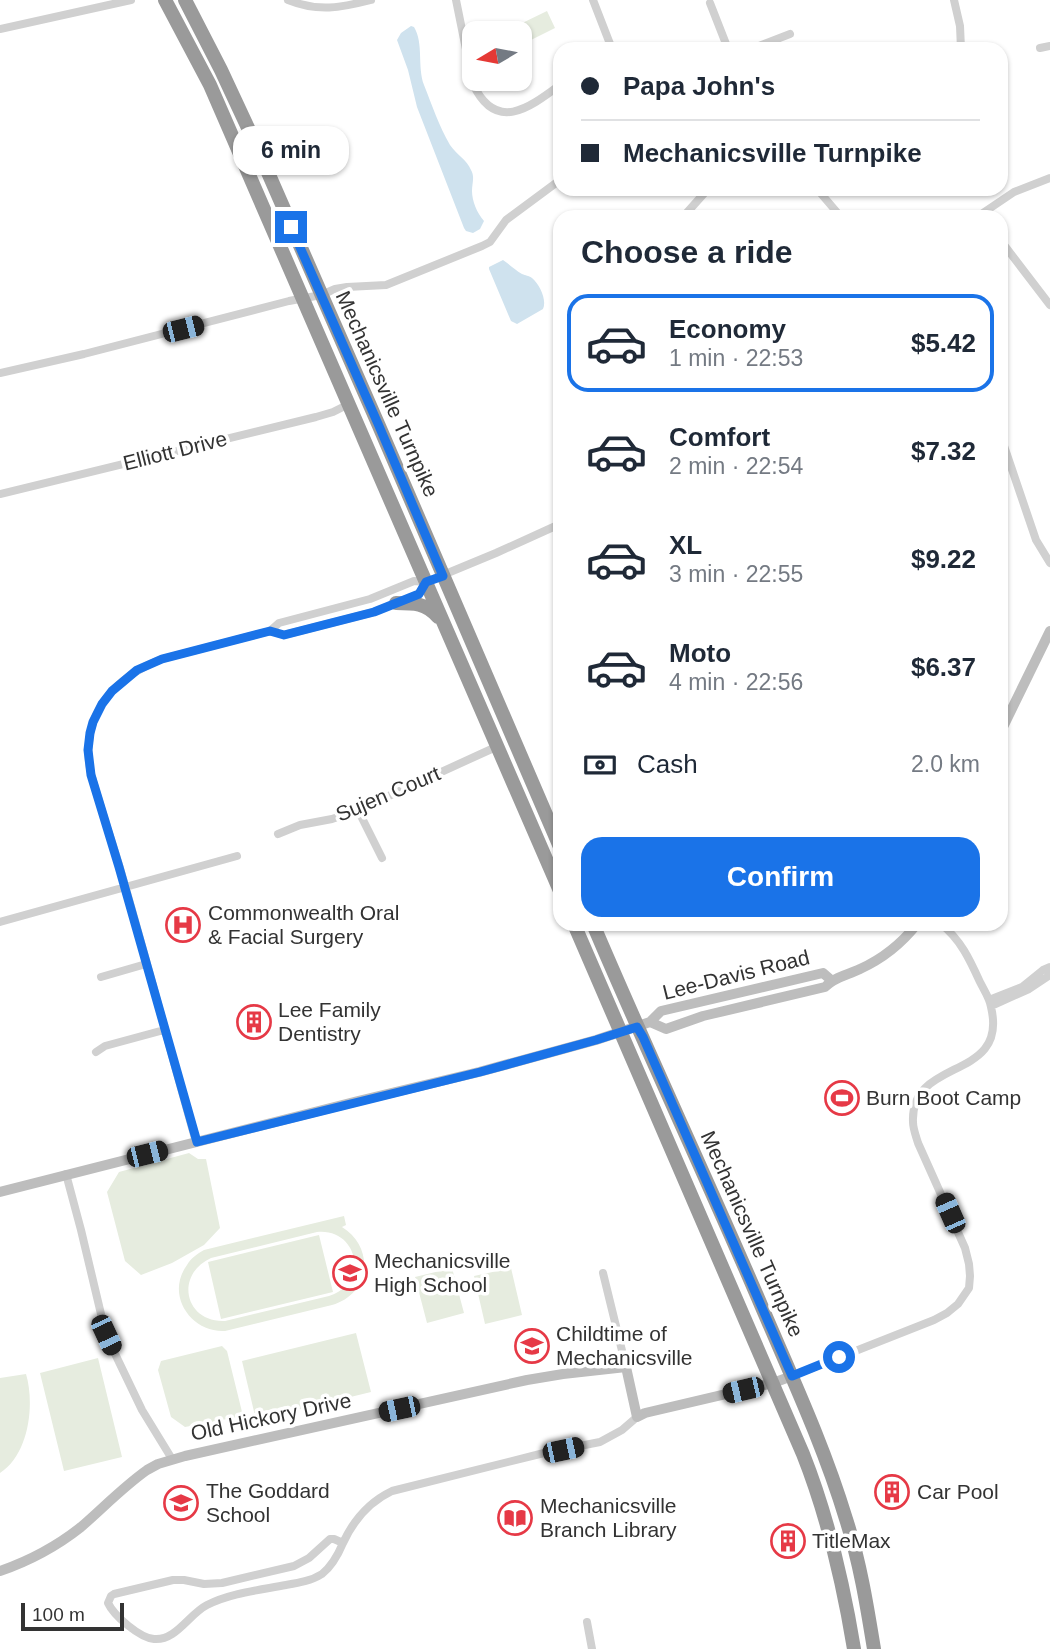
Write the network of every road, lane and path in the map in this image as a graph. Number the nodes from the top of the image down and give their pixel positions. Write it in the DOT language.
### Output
graph roads {
  1 [pos="131,0"];
  2 [pos="165,0"];
  3 [pos="185,0"];
  4 [pos="288,0"];
  5 [pos="370,0"];
  6 [pos="456,0"];
  7 [pos="593,0"];
  8 [pos="954,0"];
  9 [pos="710,3"];
  10 [pos="0,29"];
  11 [pos="790,34"];
  12 [pos="609,42"];
  13 [pos="725,42"];
  14 [pos="769,42"];
  15 [pos="961,42"];
  16 [pos="553,90"];
  17 [pos="1050,178"];
  18 [pos="553,185"];
  19 [pos="702,196"];
  20 [pos="823,196"];
  21 [pos="689,210"];
  22 [pos="835,210"];
  23 [pos="989,210"];
  24 [pos="1008,250"];
  25 [pos="321,295"];
  26 [pos="303,298"];
  27 [pos="1050,305"];
  28 [pos="0,373"];
  29 [pos="349,404"];
  30 [pos="1008,458"];
  31 [pos="0,494"];
  32 [pos="553,527"];
  33 [pos="1050,563"];
  34 [pos="443,576"];
  35 [pos="426,582"];
  36 [pos="396,603"];
  37 [pos="445,626"];
  38 [pos="270,631"];
  39 [pos="1050,631"];
  40 [pos="1008,717"];
  41 [pos="496,747"];
  42 [pos="358,810"];
  43 [pos="553,831"];
  44 [pos="278,834"];
  45 [pos="237,856"];
  46 [pos="382,858"];
  47 [pos="553,875"];
  48 [pos="124,886"];
  49 [pos="0,922"];
  50 [pos="578,931"];
  51 [pos="596,931"];
  52 [pos="910,931"];
  53 [pos="948,931"];
  54 [pos="145,964"];
  55 [pos="1050,967"];
  56 [pos="1050,975"];
  57 [pos="101,977"];
  58 [pos="831,980"];
  59 [pos="771,985"];
  60 [pos="990,1003"];
  61 [pos="732,1009"];
  62 [pos="643,1024"];
  63 [pos="164,1030"];
  64 [pos="621,1032"];
  65 [pos="96,1052"];
  66 [pos="197,1142"];
  67 [pos="66,1174"];
  68 [pos="0,1192"];
  69 [pos="603,1273"];
  70 [pos="626,1367"];
  71 [pos="792,1376"];
  72 [pos="774,1383"];
  73 [pos="632,1394"];
  74 [pos="668,1408"];
  75 [pos="637,1417"];
  76 [pos="172,1459"];
  77 [pos="343,1543"];
  78 [pos="0,1571"];
  79 [pos="587,1622"];
  80 [pos="592,1649"];
  81 [pos="855,1649"];
  82 [pos="874,1649"];
  1 -- 10 [label="street"];
  2 -- 26 [label="highway, Mechanicsville Turnpike"];
  3 -- 25 [label="highway, Mechanicsville Turnpike"];
  4 -- 5 [label="street"];
  6 -- 16 [label="street"];
  7 -- 12 [label="street"];
  8 -- 15 [label="street"];
  9 -- 13 [label="street"];
  11 -- 14 [label="street"];
  17 -- 23 [label="street"];
  18 -- 25 [label="street"];
  19 -- 21 [label="street"];
  20 -- 22 [label="street"];
  24 -- 27 [label="street"];
  25 -- 26 [label="street"];
  25 -- 34 [label="highway, Mechanicsville Turnpike"];
  26 -- 28 [label="street"];
  26 -- 29 [label="highway, Mechanicsville Turnpike"];
  29 -- 31 [label="street, Elliott Drive"];
  29 -- 35 [label="highway, Mechanicsville Turnpike"];
  30 -- 33 [label="street"];
  32 -- 34 [label="street"];
  34 -- 35 [label="street"];
  34 -- 43 [label="highway, Mechanicsville Turnpike"];
  35 -- 36 [label="street"];
  35 -- 37 [label="highway, Mechanicsville Turnpike"];
  35 -- 38 [label="street"];
  36 -- 37 [label="highway"];
  36 -- 38 [label="street"];
  37 -- 41 [label="highway, Mechanicsville Turnpike"];
  38 -- 48 [label="street"];
  39 -- 40 [label="main road"];
  41 -- 42 [label="street, Sujen Court"];
  41 -- 47 [label="highway, Mechanicsville Turnpike"];
  42 -- 44 [label="street, Sujen Court"];
  42 -- 46 [label="street"];
  45 -- 48 [label="street"];
  48 -- 49 [label="street"];
  48 -- 54 [label="street"];
  50 -- 64 [label="highway, Mechanicsville Turnpike"];
  51 -- 62 [label="highway, Mechanicsville Turnpike"];
  52 -- 58 [label="main road, Lee-Davis Road"];
  53 -- 60 [label="street"];
  54 -- 57 [label="street"];
  54 -- 63 [label="street"];
  55 -- 60 [label="street"];
  56 -- 60 [label="street"];
  58 -- 59 [label="main road, Lee-Davis Road"];
  58 -- 61 [label="main road, Lee-Davis Road"];
  59 -- 61 [label="main road"];
  59 -- 62 [label="main road, Lee-Davis Road"];
  60 -- 71 [label="street"];
  61 -- 62 [label="main road, Lee-Davis Road"];
  62 -- 64 [label="main road, Lee-Davis Road"];
  62 -- 71 [label="highway, Mechanicsville Turnpike"];
  63 -- 65 [label="street"];
  63 -- 66 [label="street"];
  64 -- 66 [label="main road, Lee-Davis Road"];
  64 -- 72 [label="highway, Mechanicsville Turnpike"];
  66 -- 67 [label="main road, Lee-Davis Road"];
  67 -- 68 [label="main road, Lee-Davis Road"];
  67 -- 76 [label="street"];
  69 -- 70 [label="street"];
  70 -- 73 [label="main road"];
  70 -- 76 [label="main road, Old Hickory Drive"];
  71 -- 72 [label="main road"];
  71 -- 82 [label="highway, Mechanicsville Turnpike"];
  72 -- 74 [label="main road"];
  72 -- 81 [label="highway, Mechanicsville Turnpike"];
  73 -- 74 [label="main road"];
  73 -- 75 [label="main road"];
  74 -- 75 [label="main road"];
  75 -- 77 [label="street"];
  76 -- 78 [label="main road, Old Hickory Drive"];
  77 -- 77 [label="street"];
  79 -- 80 [label="street"];
}
